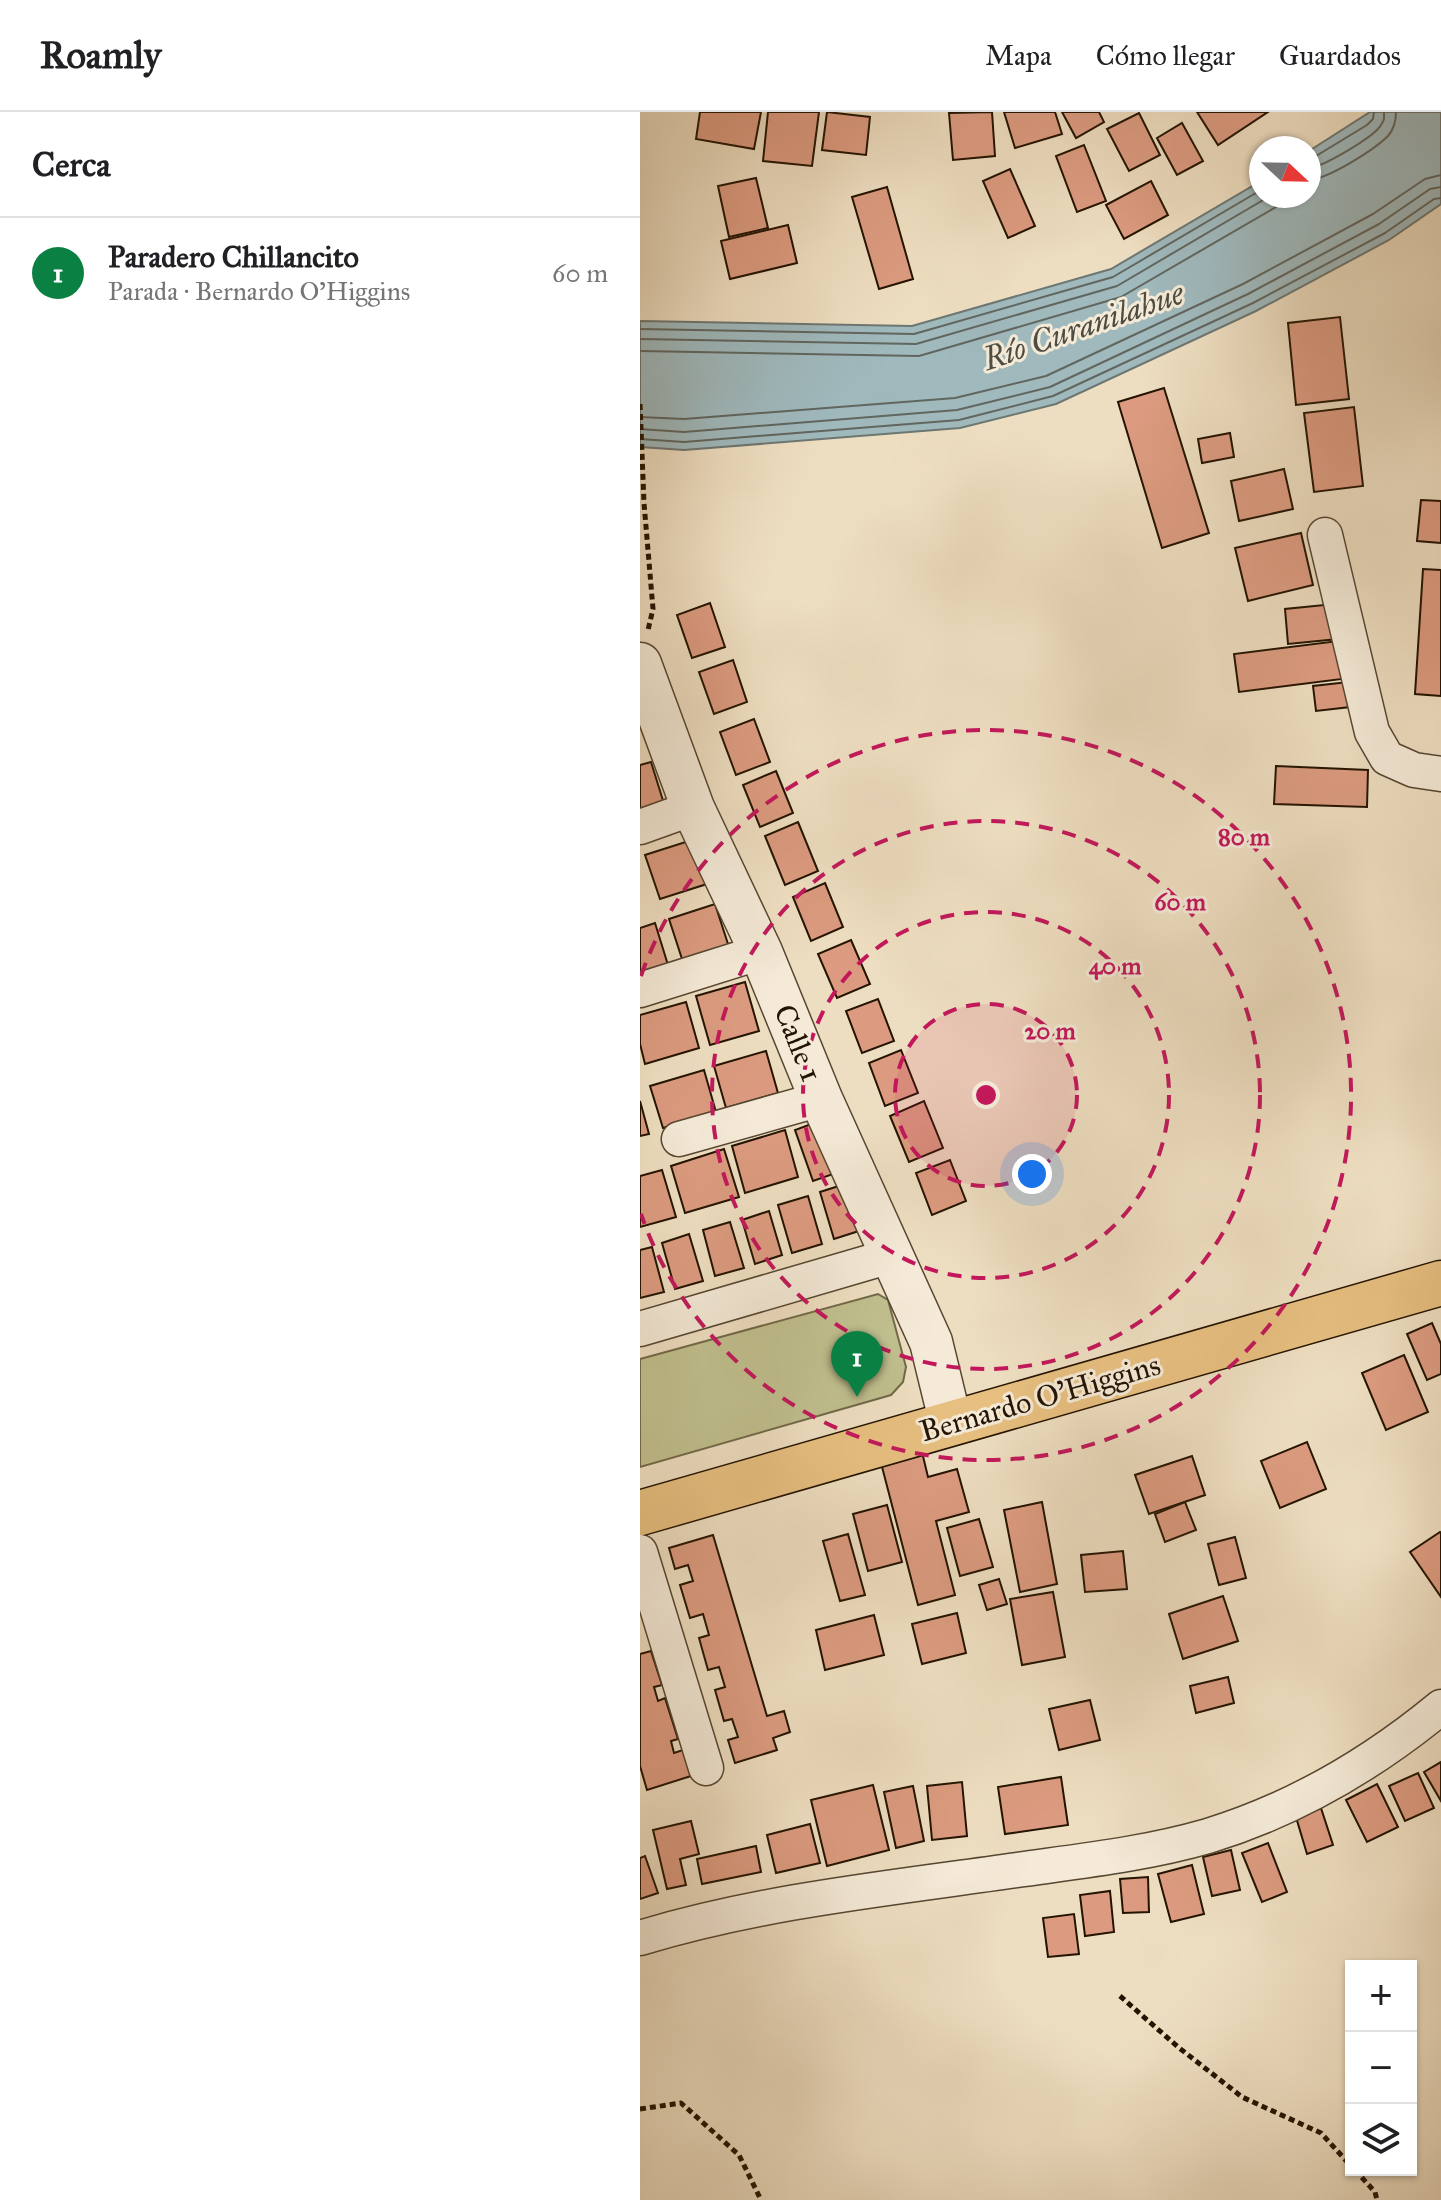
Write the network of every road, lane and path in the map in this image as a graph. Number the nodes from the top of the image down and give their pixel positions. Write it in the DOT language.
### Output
graph roads {
  1 [pos="640,404"];
  2 [pos="1325,535"];
  3 [pos="640,664"];
  4 [pos="1441,774"];
  5 [pos="693,808"];
  6 [pos="640,827"];
  7 [pos="761,952"];
  8 [pos="640,990"];
  9 [pos="821,1099"];
  10 [pos="679,1139"];
  11 [pos="894,1255"];
  12 [pos="1441,1283"];
  13 [pos="640,1329"];
  14 [pos="951,1424"];
  15 [pos="640,1513"];
  16 [pos="640,1552"];
  17 [pos="1441,1707"];
  18 [pos="706,1768"];
  19 [pos="640,1938"];
  20 [pos="1120,1996"];
  21 [pos="640,2109"];
  22 [pos="1345,2159"];
  23 [pos="1360,2176"];
  24 [pos="761,2200"];
  25 [pos="1377,2200"];
  1 -- 3 [label="path"];
  2 -- 4 [label="street"];
  3 -- 5 [label="street, Calle 1"];
  5 -- 6 [label="street"];
  5 -- 7 [label="street, Calle 1"];
  7 -- 8 [label="street"];
  7 -- 9 [label="street, Calle 1"];
  9 -- 10 [label="street"];
  9 -- 11 [label="street, Calle 1"];
  11 -- 13 [label="street"];
  11 -- 14 [label="street, Calle 1"];
  12 -- 14 [label="main road, Bernardo O'Higgins"];
  14 -- 15 [label="main road, Bernardo O'Higgins"];
  16 -- 18 [label="street"];
  17 -- 19 [label="street"];
  20 -- 22 [label="path"];
  21 -- 24 [label="path"];
  23 -- 25 [label="path"];
}
